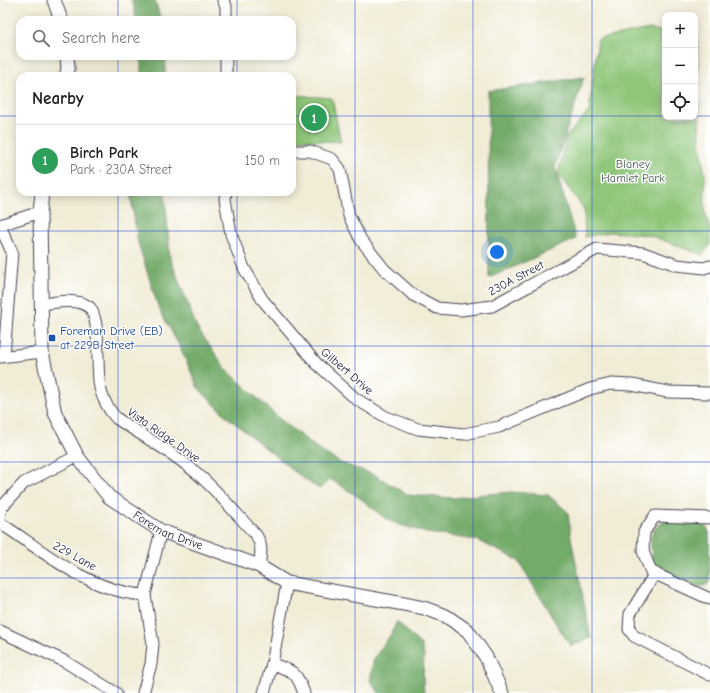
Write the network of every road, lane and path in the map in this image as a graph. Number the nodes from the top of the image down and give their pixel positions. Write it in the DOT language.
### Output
graph roads {
  1 [pos="54,0"];
  2 [pos="223,0"];
  3 [pos="60,16"];
  4 [pos="226,16"];
  5 [pos="67,60"];
  6 [pos="226,60"];
  7 [pos="67,72"];
  8 [pos="226,72"];
  9 [pos="296,151"];
  10 [pos="42,196"];
  11 [pos="226,196"];
  12 [pos="40,212"];
  13 [pos="0,226"];
  14 [pos="710,266"];
  15 [pos="41,304"];
  16 [pos="42,352"];
  17 [pos="2,357"];
  18 [pos="710,393"];
  19 [pos="77,456"];
  20 [pos="0,510"];
  21 [pos="710,518"];
  22 [pos="0,523"];
  23 [pos="161,531"];
  24 [pos="259,566"];
  25 [pos="655,574"];
  26 [pos="287,584"];
  27 [pos="145,595"];
  28 [pos="710,599"];
  29 [pos="0,631"];
  30 [pos="272,664"];
  31 [pos="710,675"];
  32 [pos="116,693"];
  33 [pos="143,693"];
  34 [pos="264,693"];
  35 [pos="304,693"];
  36 [pos="502,693"];
  1 -- 3 [label="street"];
  2 -- 4 [label="street"];
  5 -- 7 [label="street"];
  6 -- 8 [label="street"];
  9 -- 14 [label="street, 230A Street"];
  10 -- 12 [label="street, Foreman Drive"];
  11 -- 18 [label="street, Gilbert Drive"];
  12 -- 13 [label="street"];
  12 -- 15 [label="street, Foreman Drive"];
  13 -- 17 [label="street"];
  15 -- 16 [label="street, Foreman Drive"];
  15 -- 24 [label="street, Vista Ridge Drive"];
  16 -- 17 [label="street"];
  16 -- 19 [label="street, Foreman Drive"];
  19 -- 20 [label="street"];
  19 -- 23 [label="street, Foreman Drive"];
  21 -- 25 [label="street"];
  22 -- 27 [label="street, 229 Lane"];
  23 -- 24 [label="street, Foreman Drive"];
  23 -- 27 [label="street"];
  24 -- 26 [label="street, Foreman Drive"];
  25 -- 28 [label="street"];
  25 -- 31 [label="street"];
  26 -- 30 [label="street"];
  26 -- 36 [label="street, Foreman Drive"];
  27 -- 33 [label="street"];
  29 -- 32 [label="street"];
  30 -- 34 [label="street"];
  30 -- 35 [label="street"];
}
